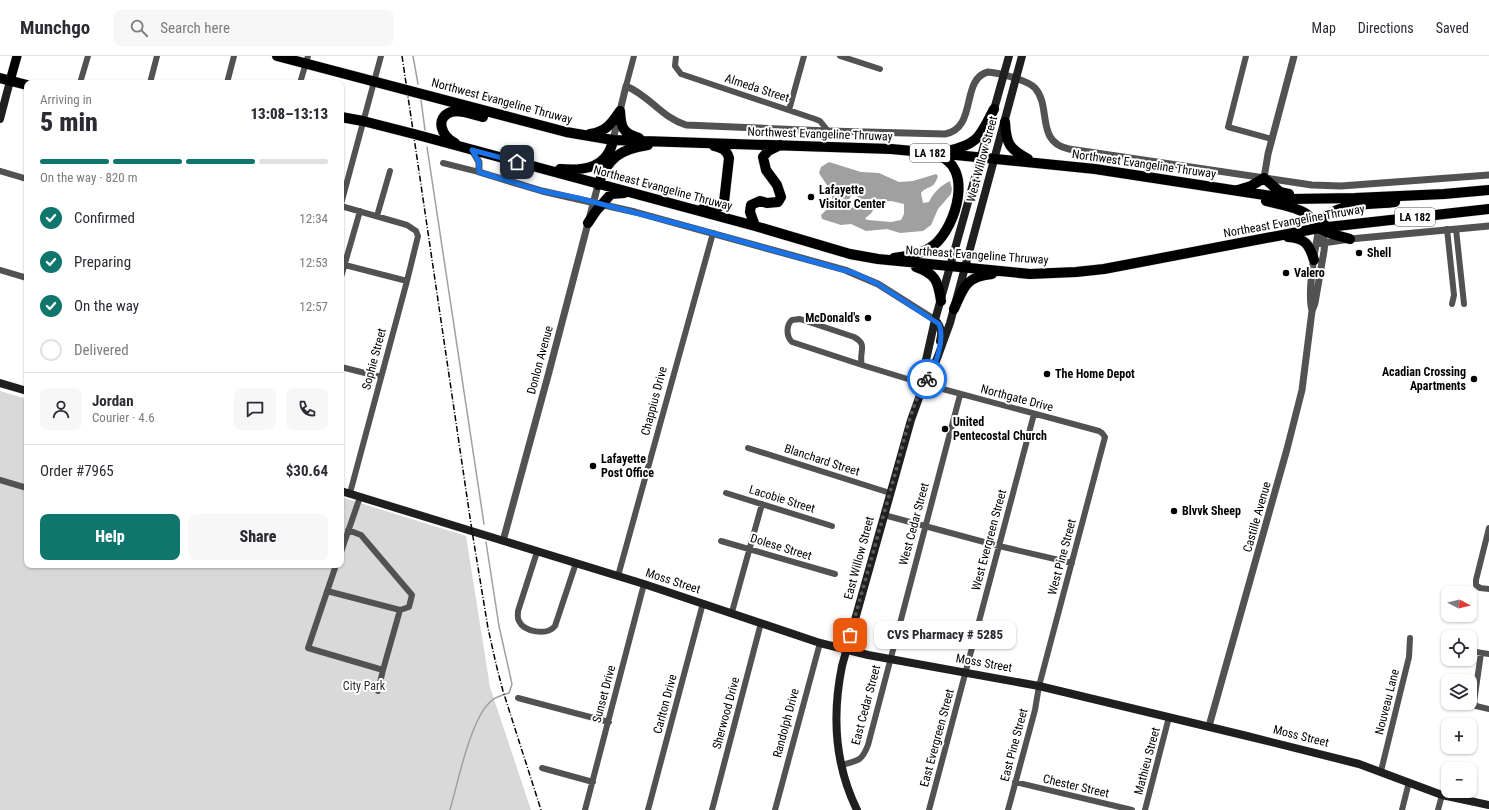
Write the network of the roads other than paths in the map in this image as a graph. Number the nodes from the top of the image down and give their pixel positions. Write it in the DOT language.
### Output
graph roads {
  1 [pos="17,56"];
  2 [pos="88,56"];
  3 [pos="157,56"];
  4 [pos="234,56"];
  5 [pos="278,56"];
  6 [pos="381,56"];
  7 [pos="634,56"];
  8 [pos="676,56"];
  9 [pos="804,56"];
  10 [pos="840,56"];
  11 [pos="1009,56"];
  12 [pos="1022,56"];
  13 [pos="1246,56"];
  14 [pos="1294,56"];
  15 [pos="307,60"];
  16 [pos="880,69"];
  17 [pos="1003,76"];
  18 [pos="0,78"];
  19 [pos="1017,79"];
  20 [pos="81,80"];
  21 [pos="151,80"];
  22 [pos="228,80"];
  23 [pos="301,80"];
  24 [pos="10,81"];
  25 [pos="374,81"];
  26 [pos="24,84"];
  27 [pos="626,86"];
  28 [pos="994,109"];
  29 [pos="789,110"];
  30 [pos="620,111"];
  31 [pos="344,118"];
  32 [pos="0,119"];
  33 [pos="363,121"];
  34 [pos="1005,122"];
  35 [pos="551,128"];
  36 [pos="828,131"];
  37 [pos="583,135"];
  38 [pos="1272,139"];
  39 [pos="613,140"];
  40 [pos="651,142"];
  41 [pos="688,143"];
  42 [pos="701,143"];
  43 [pos="780,145"];
  44 [pos="472,150"];
  45 [pos="921,152"];
  46 [pos="940,153"];
  47 [pos="980,157"];
  48 [pos="995,158"];
  49 [pos="1036,162"];
  50 [pos="443,163"];
  51 [pos="532,166"];
  52 [pos="0,171"];
  53 [pos="390,171"];
  54 [pos="479,172"];
  55 [pos="1489,175"];
  56 [pos="24,178"];
  57 [pos="1264,178"];
  58 [pos="1186,183"];
  59 [pos="598,185"];
  60 [pos="1489,190"];
  61 [pos="1234,191"];
  62 [pos="626,192"];
  63 [pos="344,194"];
  64 [pos="1444,194"];
  65 [pos="1305,198"];
  66 [pos="597,203"];
  67 [pos="344,206"];
  68 [pos="692,209"];
  69 [pos="1489,209"];
  70 [pos="360,211"];
  71 [pos="378,216"];
  72 [pos="588,224"];
  73 [pos="1341,224"];
  74 [pos="755,226"];
  75 [pos="1489,226"];
  76 [pos="1319,228"];
  77 [pos="1456,229"];
  78 [pos="1447,230"];
  79 [pos="713,233"];
  80 [pos="1332,234"];
  81 [pos="1272,237"];
  82 [pos="1350,239"];
  83 [pos="1320,243"];
  84 [pos="878,259"];
  85 [pos="1314,260"];
  86 [pos="344,261"];
  87 [pos="905,263"];
  88 [pos="344,264"];
  89 [pos="950,267"];
  90 [pos="965,268"];
  91 [pos="0,270"];
  92 [pos="1007,272"];
  93 [pos="24,277"];
  94 [pos="407,281"];
  95 [pos="941,301"];
  96 [pos="1452,304"];
  97 [pos="1464,304"];
  98 [pos="954,309"];
  99 [pos="1312,311"];
  100 [pos="935,320"];
  101 [pos="938,356"];
  102 [pos="862,365"];
  103 [pos="344,368"];
  104 [pos="381,377"];
  105 [pos="0,383"];
  106 [pos="924,384"];
  107 [pos="24,389"];
  108 [pos="960,395"];
  109 [pos="1034,414"];
  110 [pos="1104,435"];
  111 [pos="748,448"];
  112 [pos="0,480"];
  113 [pos="24,487"];
  114 [pos="344,491"];
  115 [pos="350,493"];
  116 [pos="726,493"];
  117 [pos="890,493"];
  118 [pos="360,496"];
  119 [pos="762,504"];
  120 [pos="884,515"];
  121 [pos="832,526"];
  122 [pos="925,527"];
  123 [pos="1489,528"];
  124 [pos="348,530"];
  125 [pos="503,541"];
  126 [pos="721,541"];
  127 [pos="344,543"];
  128 [pos="999,546"];
  129 [pos="750,548"];
  130 [pos="537,552"];
  131 [pos="576,563"];
  132 [pos="1072,563"];
  133 [pos="335,568"];
  134 [pos="835,574"];
  135 [pos="618,576"];
  136 [pos="644,584"];
  137 [pos="1489,589"];
  138 [pos="328,591"];
  139 [pos="703,603"];
  140 [pos="400,610"];
  141 [pos="732,612"];
  142 [pos="761,623"];
  143 [pos="1410,638"];
  144 [pos="820,642"];
  145 [pos="846,650"];
  146 [pos="1477,652"];
  147 [pos="1481,653"];
  148 [pos="1489,654"];
  149 [pos="890,659"];
  150 [pos="383,670"];
  151 [pos="965,672"];
  152 [pos="1039,686"];
  153 [pos="378,691"];
  154 [pos="518,698"];
  155 [pos="1489,709"];
  156 [pos="1169,717"];
  157 [pos="609,722"];
  158 [pos="1209,726"];
  159 [pos="841,765"];
  160 [pos="542,768"];
  161 [pos="1381,771"];
  162 [pos="593,782"];
  163 [pos="1015,782"];
  164 [pos="1410,782"];
  165 [pos="1441,795"];
  166 [pos="1441,798"];
  167 [pos="1456,798"];
  168 [pos="1489,805"];
  169 [pos="585,810"];
  170 [pos="648,810"];
  171 [pos="712,810"];
  172 [pos="775,810"];
  173 [pos="857,810"];
  174 [pos="929,810"];
  175 [pos="1008,810"];
  176 [pos="1132,810"];
  177 [pos="1145,810"];
  178 [pos="1402,810"];
  179 [pos="1438,810"];
  1 -- 24 [label="main road"];
  2 -- 20 [label="street"];
  3 -- 21 [label="street"];
  4 -- 22 [label="street"];
  5 -- 15 [label="highway, Northwest Evangeline Thruway / LA 182"];
  6 -- 25 [label="street"];
  7 -- 27 [label="street"];
  8 -- 29 [label="street, Almeda Street"];
  9 -- 29 [label="street"];
  10 -- 16 [label="street"];
  11 -- 17 [label="main road, West Willow Street"];
  12 -- 19 [label="main road, West Willow Street"];
  13 -- 38 [label="street"];
  14 -- 38 [label="street"];
  15 -- 23 [label="street"];
  15 -- 25 [label="highway, Northwest Evangeline Thruway / LA 182"];
  17 -- 19 [label="street, Northwest Evangeline Thruway"];
  17 -- 28 [label="main road, West Willow Street"];
  17 -- 36 [label="street, Northwest Evangeline Thruway"];
  18 -- 24 [label="highway"];
  19 -- 34 [label="main road, West Willow Street"];
  19 -- 57 [label="street, Northwest Evangeline Thruway"];
  24 -- 26 [label="highway"];
  24 -- 32 [label="main road"];
  25 -- 33 [label="street"];
  25 -- 35 [label="highway, Northwest Evangeline Thruway / LA 182"];
  27 -- 30 [label="street"];
  27 -- 36 [label="street, Northwest Evangeline Thruway"];
  28 -- 46 [label="highway"];
  28 -- 47 [label="main road, West Willow Street"];
  29 -- 36 [label="street, Almeda Street"];
  30 -- 37 [label="highway"];
  30 -- 39 [label="street"];
  30 -- 40 [label="highway"];
  31 -- 33 [label="highway, Northeast Evangeline Thruway / LA 182"];
  33 -- 44 [label="highway, Northeast Evangeline Thruway / LA 182"];
  33 -- 63 [label="street"];
  34 -- 48 [label="main road, West Willow Street"];
  34 -- 49 [label="highway"];
  35 -- 37 [label="highway, Northwest Evangeline Thruway / LA 182"];
  35 -- 44 [label="highway"];
  37 -- 39 [label="highway, Northwest Evangeline Thruway / LA 182"];
  38 -- 57 [label="street"];
  39 -- 40 [label="highway, Northwest Evangeline Thruway / LA 182"];
  39 -- 51 [label="highway"];
  40 -- 41 [label="highway, Northwest Evangeline Thruway / LA 182"];
  41 -- 42 [label="highway, Northwest Evangeline Thruway / LA 182"];
  41 -- 59 [label="highway"];
  42 -- 43 [label="highway, Northwest Evangeline Thruway / LA 182"];
  42 -- 68 [label="highway"];
  43 -- 45 [label="highway, Northwest Evangeline Thruway / LA 182"];
  43 -- 74 [label="highway"];
  44 -- 51 [label="highway, Northeast Evangeline Thruway / LA 182"];
  44 -- 54 [label="street"];
  45 -- 46 [label="highway, Northwest Evangeline Thruway / LA 182"];
  45 -- 84 [label="highway"];
  46 -- 47 [label="highway, Northwest Evangeline Thruway / LA 182"];
  47 -- 48 [label="highway, Northwest Evangeline Thruway / LA 182"];
  47 -- 89 [label="main road, West Willow Street"];
  48 -- 49 [label="highway, Northwest Evangeline Thruway / LA 182"];
  48 -- 90 [label="main road, West Willow Street"];
  49 -- 58 [label="highway, Northwest Evangeline Thruway / LA 182"];
  50 -- 54 [label="street"];
  51 -- 59 [label="highway, Northeast Evangeline Thruway / LA 182"];
  52 -- 56 [label="street"];
  53 -- 71 [label="street"];
  54 -- 66 [label="street"];
  55 -- 57 [label="street, Northwest Evangeline Thruway"];
  57 -- 61 [label="highway"];
  57 -- 65 [label="highway"];
  58 -- 61 [label="highway, Northwest Evangeline Thruway / LA 182"];
  58 -- 76 [label="highway"];
  59 -- 62 [label="highway, Northeast Evangeline Thruway / LA 182"];
  59 -- 66 [label="street"];
  60 -- 64 [label="highway, Northwest Evangeline Thruway / LA 182"];
  61 -- 65 [label="highway, Northwest Evangeline Thruway / LA 182"];
  62 -- 66 [label="highway"];
  62 -- 68 [label="highway, Northeast Evangeline Thruway / LA 182"];
  64 -- 65 [label="highway, Northwest Evangeline Thruway / LA 182"];
  64 -- 76 [label="highway"];
  66 -- 72 [label="highway"];
  66 -- 79 [label="street"];
  67 -- 70 [label="street"];
  68 -- 74 [label="highway, Northeast Evangeline Thruway / LA 182"];
  69 -- 73 [label="highway, Northeast Evangeline Thruway / LA 182"];
  70 -- 71 [label="street"];
  70 -- 86 [label="street"];
  71 -- 94 [label="street, Sophie Street"];
  72 -- 125 [label="street, Donlon Avenue"];
  73 -- 76 [label="highway, Northeast Evangeline Thruway / LA 182"];
  73 -- 80 [label="highway"];
  74 -- 84 [label="highway, Northeast Evangeline Thruway / LA 182"];
  75 -- 77 [label="street"];
  76 -- 80 [label="highway"];
  76 -- 81 [label="highway, Northeast Evangeline Thruway / LA 182"];
  76 -- 83 [label="street"];
  77 -- 78 [label="street"];
  77 -- 97 [label="street"];
  78 -- 82 [label="street"];
  78 -- 96 [label="street"];
  79 -- 100 [label="street"];
  79 -- 135 [label="street, Chappius Drive"];
  80 -- 82 [label="highway"];
  80 -- 83 [label="highway"];
  81 -- 85 [label="highway"];
  81 -- 92 [label="highway, Northeast Evangeline Thruway / LA 182"];
  82 -- 83 [label="street"];
  83 -- 85 [label="street, Castille Avenue"];
  83 -- 99 [label="street, Castille Avenue"];
  84 -- 87 [label="highway, Northeast Evangeline Thruway / LA 182"];
  85 -- 99 [label="street, Castille Avenue"];
  87 -- 89 [label="highway, Northeast Evangeline Thruway / LA 182"];
  87 -- 95 [label="highway"];
  88 -- 94 [label="street"];
  89 -- 90 [label="highway, Northeast Evangeline Thruway / LA 182"];
  89 -- 95 [label="main road, East Willow Street"];
  90 -- 92 [label="highway, Northeast Evangeline Thruway / LA 182"];
  90 -- 98 [label="main road, East Willow Street"];
  91 -- 93 [label="street"];
  92 -- 98 [label="highway"];
  94 -- 104 [label="street, Sophie Street"];
  95 -- 100 [label="main road, East Willow Street"];
  98 -- 101 [label="main road, East Willow Street"];
  99 -- 158 [label="street, Castille Avenue"];
  100 -- 101 [label="main road"];
  100 -- 106 [label="main road, East Willow Street"];
  101 -- 106 [label="main road, East Willow Street"];
  102 -- 102 [label="street, Northgate Drive"];
  102 -- 106 [label="street, Northgate Drive"];
  103 -- 104 [label="street"];
  104 -- 115 [label="street, Sophie Street"];
  105 -- 107 [label="main road"];
  106 -- 108 [label="street, Northgate Drive"];
  106 -- 117 [label="main road, East Willow Street"];
  108 -- 109 [label="street, Northgate Drive"];
  108 -- 122 [label="street, West Cedar Street"];
  109 -- 110 [label="street, Northgate Drive"];
  109 -- 128 [label="street, West Evergreen Street"];
  110 -- 132 [label="street, West Pine Street"];
  111 -- 117 [label="street, Blanchard Street"];
  112 -- 113 [label="street"];
  114 -- 115 [label="main road, Moss Street"];
  115 -- 118 [label="main road, Moss Street"];
  116 -- 119 [label="street, Lacobie Street"];
  117 -- 120 [label="main road, East Willow Street"];
  118 -- 124 [label="street"];
  118 -- 125 [label="main road, Moss Street"];
  119 -- 121 [label="street, Lacobie Street"];
  119 -- 129 [label="street"];
  120 -- 122 [label="street"];
  120 -- 145 [label="main road, East Willow Street"];
  122 -- 128 [label="street"];
  122 -- 149 [label="street, West Cedar Street"];
  123 -- 137 [label="street"];
  124 -- 127 [label="street"];
  124 -- 140 [label="street"];
  125 -- 130 [label="main road, Moss Street"];
  126 -- 129 [label="street, Dolese Street"];
  128 -- 132 [label="street"];
  128 -- 151 [label="street, West Evergreen Street"];
  129 -- 134 [label="street, Dolese Street"];
  129 -- 141 [label="street"];
  130 -- 131 [label="main road, Moss Street"];
  130 -- 131 [label="street"];
  131 -- 135 [label="main road, Moss Street"];
  132 -- 152 [label="street, West Pine Street"];
  133 -- 138 [label="street"];
  135 -- 136 [label="main road, Moss Street"];
  136 -- 139 [label="main road, Moss Street"];
  136 -- 157 [label="street, Sunset Drive"];
  138 -- 140 [label="street"];
  138 -- 150 [label="street"];
  139 -- 141 [label="main road, Moss Street"];
  139 -- 170 [label="street, Carlton Drive"];
  140 -- 150 [label="street"];
  141 -- 142 [label="main road, Moss Street"];
  142 -- 144 [label="main road, Moss Street"];
  142 -- 171 [label="street, Sherwood Drive"];
  143 -- 161 [label="street, Nouveau Lane"];
  144 -- 145 [label="main road, Moss Street"];
  144 -- 172 [label="street, Randolph Drive"];
  145 -- 149 [label="main road, Moss Street"];
  145 -- 159 [label="main road, East Willow Street"];
  146 -- 147 [label="street"];
  147 -- 148 [label="street"];
  147 -- 155 [label="street"];
  149 -- 151 [label="main road, Moss Street"];
  149 -- 159 [label="street, East Cedar Street"];
  150 -- 153 [label="street"];
  151 -- 152 [label="main road, Moss Street"];
  151 -- 174 [label="street, East Evergreen Street"];
  152 -- 156 [label="main road, Moss Street"];
  152 -- 163 [label="street, East Pine Street"];
  154 -- 157 [label="street"];
  156 -- 158 [label="main road, Moss Street"];
  156 -- 177 [label="street, Mathieu Street"];
  157 -- 162 [label="street, Sunset Drive"];
  158 -- 161 [label="main road, Moss Street"];
  159 -- 173 [label="main road, East Willow Street"];
  160 -- 162 [label="street"];
  161 -- 164 [label="main road, Moss Street"];
  162 -- 169 [label="street, Sunset Drive"];
  163 -- 175 [label="street, East Pine Street"];
  163 -- 176 [label="street, Chester Street"];
  164 -- 165 [label="main road, Moss Street"];
  164 -- 178 [label="street"];
  166 -- 179 [label="street"];
  167 -- 168 [label="main road, Moss Street"];
}
